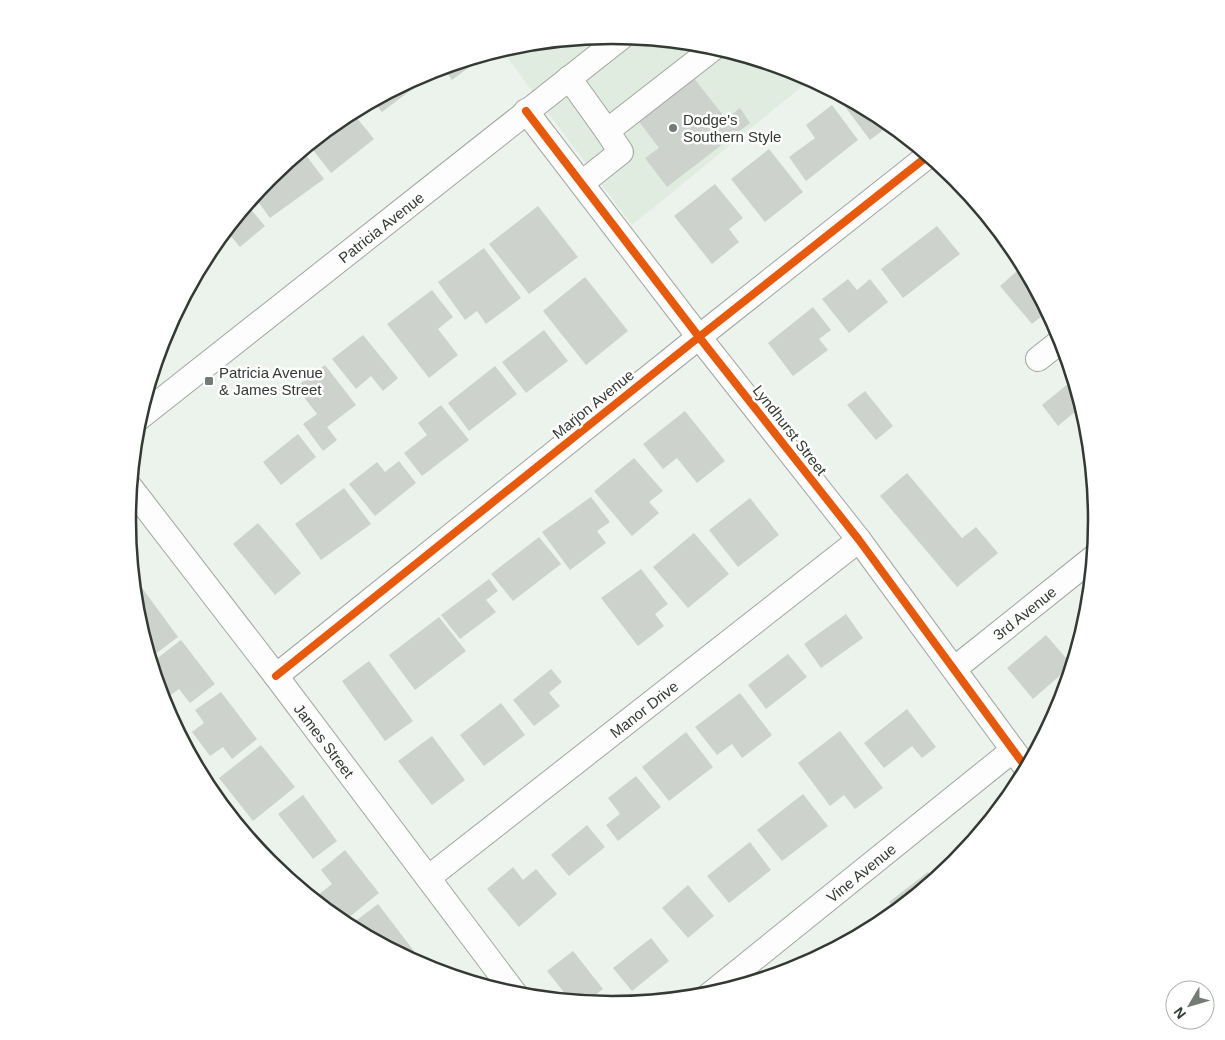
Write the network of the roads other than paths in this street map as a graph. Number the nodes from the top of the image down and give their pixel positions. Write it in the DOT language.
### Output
graph roads {
  1 [pos="613,44"];
  2 [pos="707,53"];
  3 [pos="569,78"];
  4 [pos="526,111"];
  5 [pos="607,131"];
  6 [pos="924,159"];
  7 [pos="582,183"];
  8 [pos="699,337"];
  9 [pos="1055,346"];
  10 [pos="1038,359"];
  11 [pos="149,410"];
  12 [pos="137,496"];
  13 [pos="859,540"];
  14 [pos="1087,563"];
  15 [pos="954,669"];
  16 [pos="276,676"];
  17 [pos="1020,760"];
  18 [pos="428,878"];
  19 [pos="726,982"];
  20 [pos="508,984"];
  1 -- 3 [label="street, Patricia Avenue"];
  2 -- 5 [label="street"];
  3 -- 4 [label="street, Patricia Avenue"];
  3 -- 5 [label="street"];
  4 -- 7 [label="street, Lyndhurst Street"];
  4 -- 11 [label="street, Patricia Avenue"];
  5 -- 7 [label="street"];
  6 -- 8 [label="street, Marjon Avenue"];
  7 -- 8 [label="street, Lyndhurst Street"];
  8 -- 13 [label="street, Lyndhurst Street"];
  8 -- 16 [label="street, Marjon Avenue"];
  9 -- 10 [label="street"];
  12 -- 16 [label="street, James Street"];
  13 -- 15 [label="street, Lyndhurst Street"];
  13 -- 18 [label="street, Manor Drive"];
  14 -- 15 [label="street, 3rd Avenue"];
  15 -- 17 [label="street, Lyndhurst Street"];
  16 -- 18 [label="street, James Street"];
  17 -- 19 [label="street, Vine Avenue"];
  18 -- 20 [label="street, James Street"];
}
